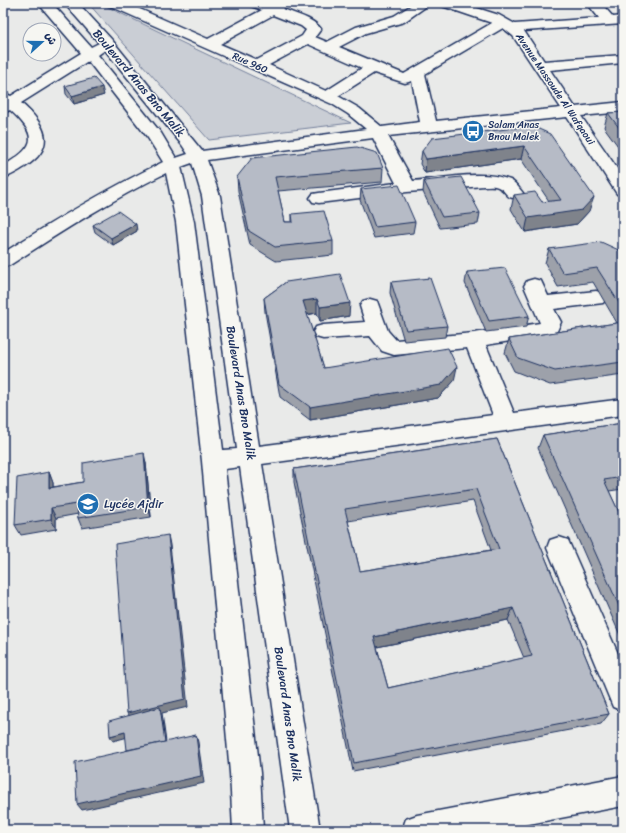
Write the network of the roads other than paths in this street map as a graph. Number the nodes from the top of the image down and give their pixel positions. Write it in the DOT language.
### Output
graph roads {
  1 [pos="45,3"];
  2 [pos="71,3"];
  3 [pos="115,3"];
  4 [pos="256,3"];
  5 [pos="424,3"];
  6 [pos="447,3"];
  7 [pos="594,3"];
  8 [pos="278,6"];
  9 [pos="616,21"];
  10 [pos="508,25"];
  11 [pos="307,38"];
  12 [pos="107,43"];
  13 [pos="208,45"];
  14 [pos="329,47"];
  15 [pos="89,53"];
  16 [pos="623,59"];
  17 [pos="258,66"];
  18 [pos="540,66"];
  19 [pos="373,67"];
  20 [pos="417,72"];
  21 [pos="326,97"];
  22 [pos="6,103"];
  23 [pos="623,107"];
  24 [pos="570,112"];
  25 [pos="429,126"];
  26 [pos="378,132"];
  27 [pos="199,156"];
  28 [pos="172,164"];
  29 [pos="3,173"];
  30 [pos="618,176"];
  31 [pos="407,187"];
  32 [pos="623,190"];
  33 [pos="514,193"];
  34 [pos="318,198"];
  35 [pos="3,261"];
  36 [pos="596,298"];
  37 [pos="370,306"];
  38 [pos="377,328"];
  39 [pos="323,332"];
  40 [pos="474,340"];
  41 [pos="623,407"];
  42 [pos="507,423"];
  43 [pos="251,457"];
  44 [pos="213,461"];
  45 [pos="559,548"];
  46 [pos="623,697"];
  47 [pos="623,791"];
  48 [pos="248,830"];
  49 [pos="305,830"];
  50 [pos="417,830"];
  1 -- 15 [label="street, Boulevard Anas Bno Malik"];
  2 -- 12 [label="street, Boulevard Anas Bno Malik"];
  3 -- 13 [label="street, Rue 960"];
  4 -- 8 [label="street"];
  5 -- 14 [label="street"];
  6 -- 10 [label="street, Avenue Massoude Al Wafqaoui"];
  7 -- 9 [label="street"];
  8 -- 11 [label="street"];
  8 -- 13 [label="street"];
  9 -- 10 [label="street"];
  10 -- 18 [label="street, Avenue Massoude Al Wafqaoui"];
  10 -- 20 [label="street"];
  11 -- 14 [label="street"];
  11 -- 17 [label="street"];
  12 -- 15 [label="street"];
  12 -- 27 [label="street, Boulevard Anas Bno Malik"];
  13 -- 17 [label="street, Rue 960"];
  14 -- 19 [label="street"];
  15 -- 22 [label="street"];
  15 -- 28 [label="street, Boulevard Anas Bno Malik"];
  16 -- 18 [label="street"];
  17 -- 21 [label="street, Rue 960"];
  18 -- 24 [label="street, Avenue Massoude Al Wafqaoui"];
  19 -- 20 [label="street"];
  19 -- 21 [label="street"];
  20 -- 25 [label="street"];
  21 -- 26 [label="street, Rue 960"];
  22 -- 29 [label="street"];
  23 -- 24 [label="street"];
  24 -- 25 [label="street"];
  24 -- 30 [label="street, Avenue Massoude Al Wafqaoui"];
  25 -- 26 [label="street"];
  26 -- 27 [label="street"];
  26 -- 31 [label="street, Rue 960"];
  27 -- 28 [label="street"];
  27 -- 43 [label="street, Boulevard Anas Bno Malik"];
  28 -- 35 [label="street"];
  28 -- 44 [label="street, Boulevard Anas Bno Malik"];
  30 -- 32 [label="street, Avenue Massoude Al Wafqaoui"];
  31 -- 33 [label="street"];
  31 -- 34 [label="street"];
  36 -- 40 [label="street"];
  37 -- 38 [label="street"];
  38 -- 39 [label="street"];
  38 -- 40 [label="street"];
  40 -- 42 [label="street"];
  41 -- 42 [label="street"];
  42 -- 43 [label="street"];
  43 -- 44 [label="street"];
  43 -- 49 [label="street, Boulevard Anas Bno Malik"];
  44 -- 48 [label="street, Boulevard Anas Bno Malik"];
  45 -- 46 [label="street"];
  47 -- 50 [label="street"];
}
